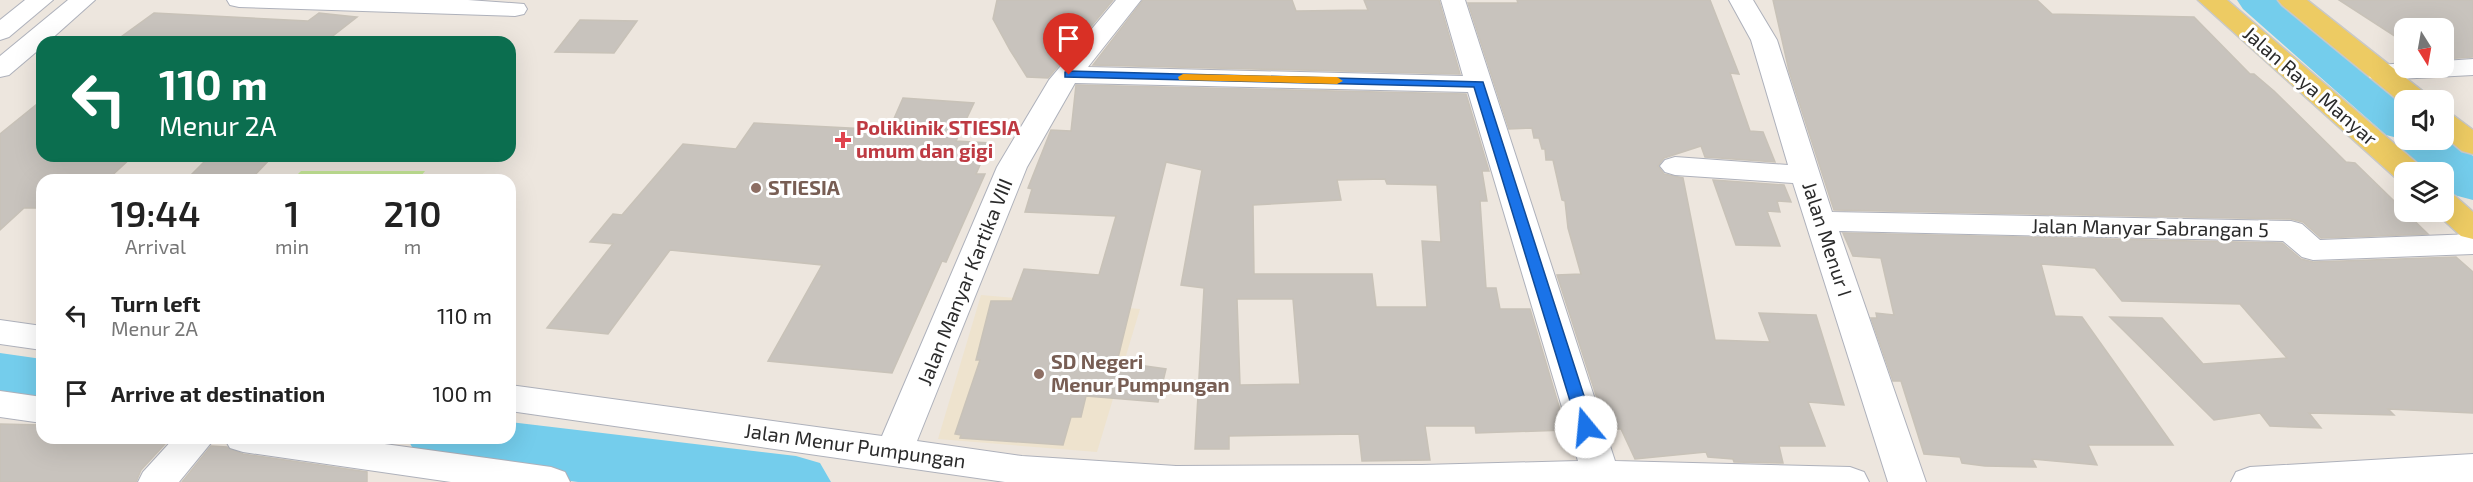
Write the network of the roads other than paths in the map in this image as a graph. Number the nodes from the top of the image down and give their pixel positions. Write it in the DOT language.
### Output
graph roads {
  1 [pos="41,0"];
  2 [pos="83,0"];
  3 [pos="239,0"];
  4 [pos="1129,0"];
  5 [pos="1453,0"];
  6 [pos="1741,0"];
  7 [pos="2211,0"];
  8 [pos="2290,0"];
  9 [pos="515,9"];
  10 [pos="0,32"];
  11 [pos="40,36"];
  12 [pos="36,39"];
  13 [pos="2473,67"];
  14 [pos="0,69"];
  15 [pos="2379,72"];
  16 [pos="1069,75"];
  17 [pos="1479,84"];
  18 [pos="2403,90"];
  19 [pos="2454,130"];
  20 [pos="2473,145"];
  21 [pos="2397,162"];
  22 [pos="1676,166"];
  23 [pos="1806,176"];
  24 [pos="2454,212"];
  25 [pos="1820,221"];
  26 [pos="2473,229"];
  27 [pos="2473,244"];
  28 [pos="516,399"];
  29 [pos="0,404"];
  30 [pos="36,409"];
  31 [pos="191,444"];
  32 [pos="285,444"];
  33 [pos="894,452"];
  34 [pos="2473,468"];
  35 [pos="1601,475"];
  36 [pos="1422,481"];
  37 [pos="157,482"];
  38 [pos="550,482"];
  39 [pos="1850,482"];
  40 [pos="1907,482"];
  41 [pos="2250,482"];
  1 -- 10 [label="street"];
  2 -- 11 [label="street"];
  3 -- 9 [label="street"];
  4 -- 16 [label="street, Jalan Manyar Kartika VIII"];
  5 -- 17 [label="street"];
  6 -- 23 [label="street, Jalan Menur I"];
  7 -- 21 [label="main road, Jalan Raya Manyar"];
  8 -- 15 [label="main road"];
  12 -- 14 [label="street"];
  13 -- 15 [label="street"];
  15 -- 18 [label="main road"];
  16 -- 17 [label="street"];
  16 -- 33 [label="street, Jalan Manyar Kartika VIII"];
  17 -- 35 [label="street"];
  19 -- 20 [label="main road"];
  22 -- 23 [label="street"];
  23 -- 25 [label="street, Jalan Menur I"];
  24 -- 26 [label="main road"];
  25 -- 27 [label="street, Jalan Manyar Sabrangan 5"];
  25 -- 40 [label="street, Jalan Menur I"];
  28 -- 33 [label="street, Jalan Menur Pumpungan"];
  29 -- 30 [label="street"];
  31 -- 37 [label="street"];
  32 -- 38 [label="street"];
  33 -- 36 [label="street, Jalan Menur Pumpungan"];
  34 -- 41 [label="street"];
  35 -- 36 [label="street, Jalan Menur Pumpungan"];
  35 -- 39 [label="street, Jalan Menur Pumpungan"];
}
